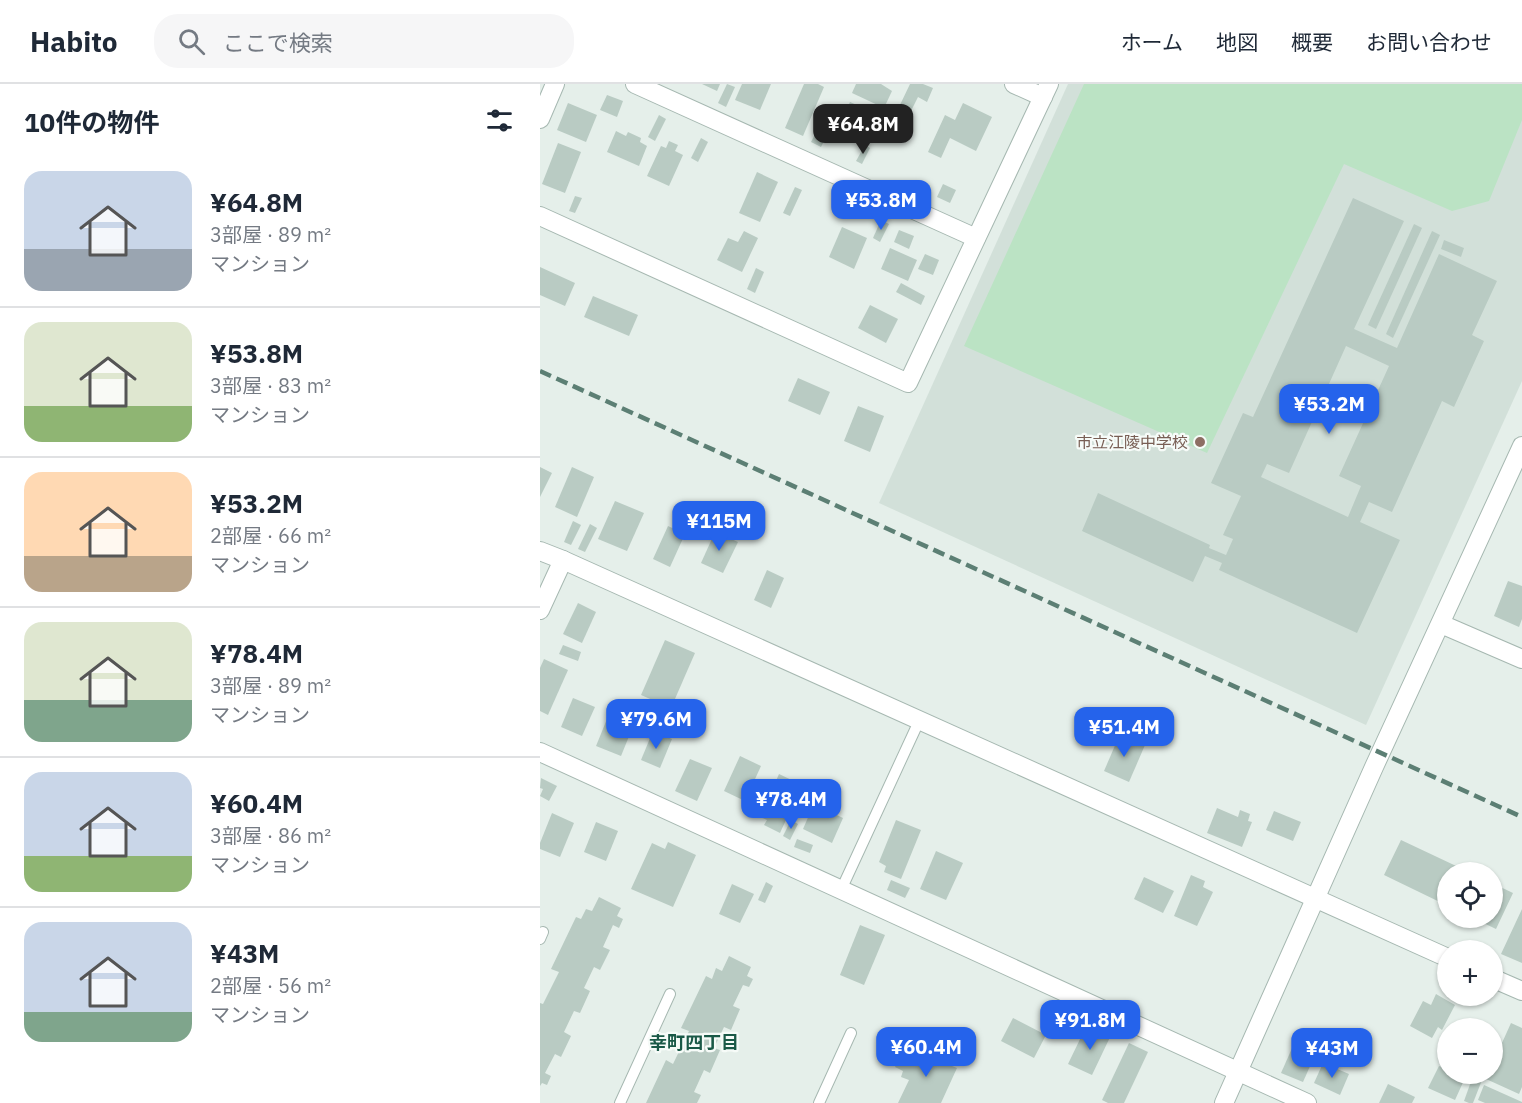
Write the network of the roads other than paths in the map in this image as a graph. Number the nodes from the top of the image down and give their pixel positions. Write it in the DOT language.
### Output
graph roads {
  1 [pos="555,84"];
  2 [pos="635,84"];
  3 [pos="1014,84"];
  4 [pos="1046,91"];
  5 [pos="540,119"];
  6 [pos="540,216"];
  7 [pos="976,238"];
  8 [pos="1522,447"];
  9 [pos="1517,470"];
  10 [pos="540,550"];
  11 [pos="563,560"];
  12 [pos="540,610"];
  13 [pos="1441,624"];
  14 [pos="1522,659"];
  15 [pos="920,719"];
  16 [pos="540,752"];
  17 [pos="841,890"];
  18 [pos="1316,899"];
  19 [pos="1437,953"];
  20 [pos="1503,983"];
  21 [pos="1522,992"];
  22 [pos="670,994"];
  23 [pos="851,1033"];
  24 [pos="1238,1072"];
  25 [pos="620,1103"];
  26 [pos="819,1103"];
  27 [pos="1224,1103"];
  28 [pos="1307,1103"];
  1 -- 5 [label="street"];
  2 -- 7 [label="street"];
  3 -- 4 [label="street"];
  4 -- 7 [label="street"];
  6 -- 7 [label="street"];
  8 -- 9 [label="street"];
  9 -- 13 [label="street"];
  10 -- 11 [label="street"];
  11 -- 12 [label="street"];
  11 -- 15 [label="street"];
  13 -- 14 [label="street"];
  13 -- 18 [label="street"];
  15 -- 17 [label="lane"];
  15 -- 18 [label="street"];
  16 -- 17 [label="street"];
  17 -- 24 [label="street"];
  18 -- 19 [label="street"];
  18 -- 24 [label="street"];
  20 -- 21 [label="street"];
  22 -- 25 [label="lane"];
  23 -- 26 [label="lane"];
  24 -- 27 [label="street"];
  24 -- 28 [label="street"];
}
